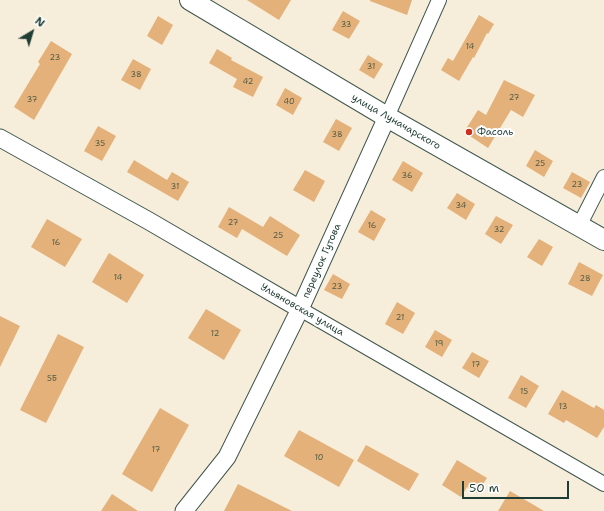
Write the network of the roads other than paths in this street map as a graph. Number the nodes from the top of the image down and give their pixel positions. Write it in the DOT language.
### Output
graph roads {
  1 [pos="190,0"];
  2 [pos="439,0"];
  3 [pos="387,118"];
  4 [pos="0,138"];
  5 [pos="604,177"];
  6 [pos="579,226"];
  7 [pos="604,240"];
  8 [pos="300,309"];
  9 [pos="604,484"];
  10 [pos="184,511"];
  1 -- 3 [label="main road, улица Луначарского"];
  2 -- 3 [label="street, переулок Гутова"];
  3 -- 6 [label="main road, улица Луначарского"];
  3 -- 8 [label="street, переулок Гутова"];
  4 -- 8 [label="street, Ульяновская улица"];
  5 -- 6 [label="street"];
  6 -- 7 [label="main road, улица Луначарского"];
  8 -- 9 [label="street, Ульяновская улица"];
  8 -- 10 [label="street, переулок Гутова"];
}
